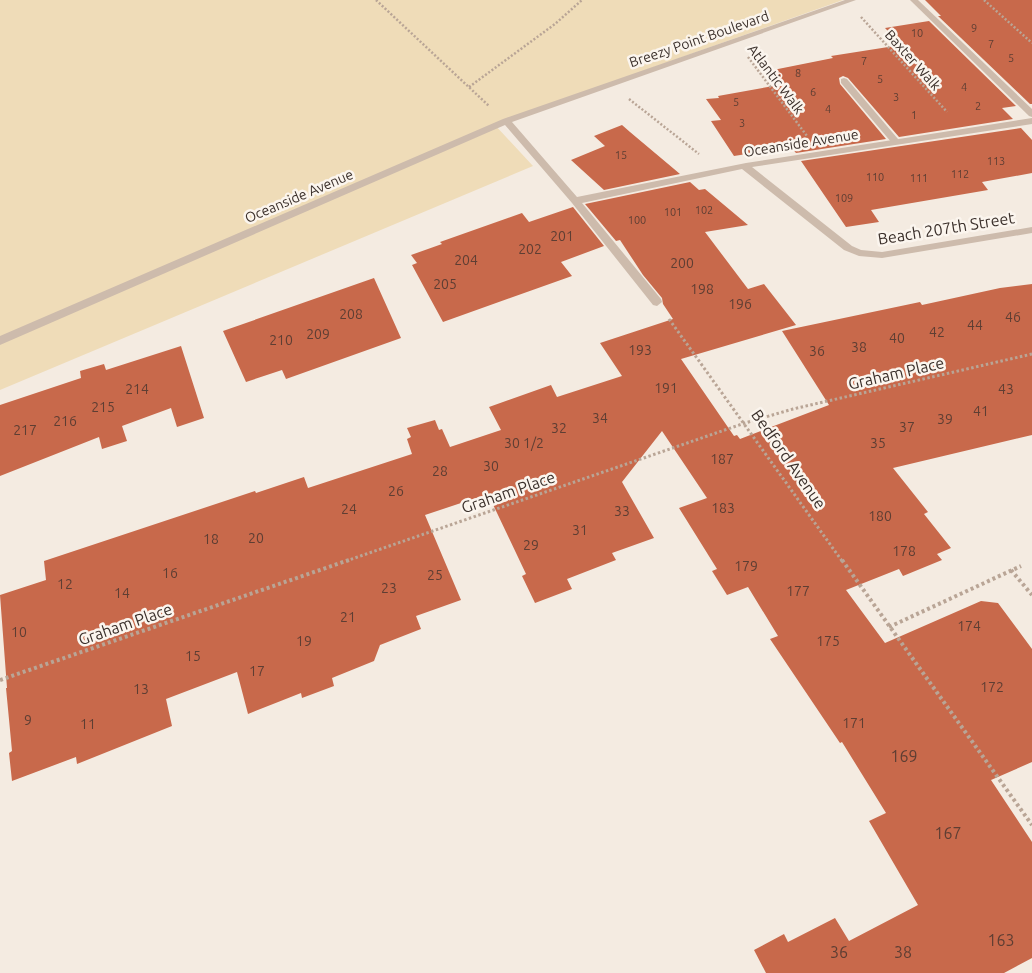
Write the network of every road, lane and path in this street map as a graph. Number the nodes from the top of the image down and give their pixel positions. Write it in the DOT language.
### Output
graph roads {
  1 [pos="376,0"];
  2 [pos="582,0"];
  3 [pos="914,0"];
  4 [pos="984,0"];
  5 [pos="849,1"];
  6 [pos="735,41"];
  7 [pos="1032,44"];
  8 [pos="844,81"];
  9 [pos="612,84"];
  10 [pos="469,87"];
  11 [pos="1032,114"];
  12 [pos="506,121"];
  13 [pos="1032,121"];
  14 [pos="965,131"];
  15 [pos="895,141"];
  16 [pos="820,153"];
  17 [pos="744,166"];
  18 [pos="722,170"];
  19 [pos="575,201"];
  20 [pos="1032,230"];
  21 [pos="657,302"];
  22 [pos="0,341"];
  23 [pos="1032,354"];
  24 [pos="745,423"];
  25 [pos="1021,566"];
  26 [pos="1011,570"];
  27 [pos="1032,594"];
  28 [pos="889,627"];
  29 [pos="0,680"];
  30 [pos="1032,826"];
  1 -- 10 [label="path"];
  2 -- 10 [label="path"];
  3 -- 11 [label="street"];
  4 -- 7 [label="path"];
  5 -- 6 [label="street, Breezy Point Boulevard"];
  5 -- 14 [label="path, Baxter Walk"];
  6 -- 9 [label="street, Breezy Point Boulevard"];
  6 -- 16 [label="path, Atlantic Walk"];
  8 -- 15 [label="street"];
  9 -- 12 [label="street, Oceanside Avenue"];
  9 -- 18 [label="path"];
  10 -- 12 [label="path"];
  12 -- 19 [label="street"];
  12 -- 22 [label="street, Oceanside Avenue"];
  13 -- 14 [label="street, Oceanside Avenue"];
  14 -- 15 [label="street, Oceanside Avenue"];
  15 -- 16 [label="street, Oceanside Avenue"];
  16 -- 17 [label="street, Oceanside Avenue"];
  17 -- 18 [label="street, Oceanside Avenue"];
  17 -- 20 [label="street, Beach 207th Street"];
  18 -- 19 [label="street, Oceanside Avenue"];
  19 -- 21 [label="street"];
  21 -- 24 [label="path, Bedford Avenue"];
  23 -- 24 [label="path, Graham Place"];
  24 -- 28 [label="path, Bedford Avenue"];
  24 -- 29 [label="path, Graham Place"];
  25 -- 26 [label="path"];
  26 -- 27 [label="path"];
  26 -- 28 [label="path"];
  28 -- 30 [label="path, Bedford Avenue"];
}
